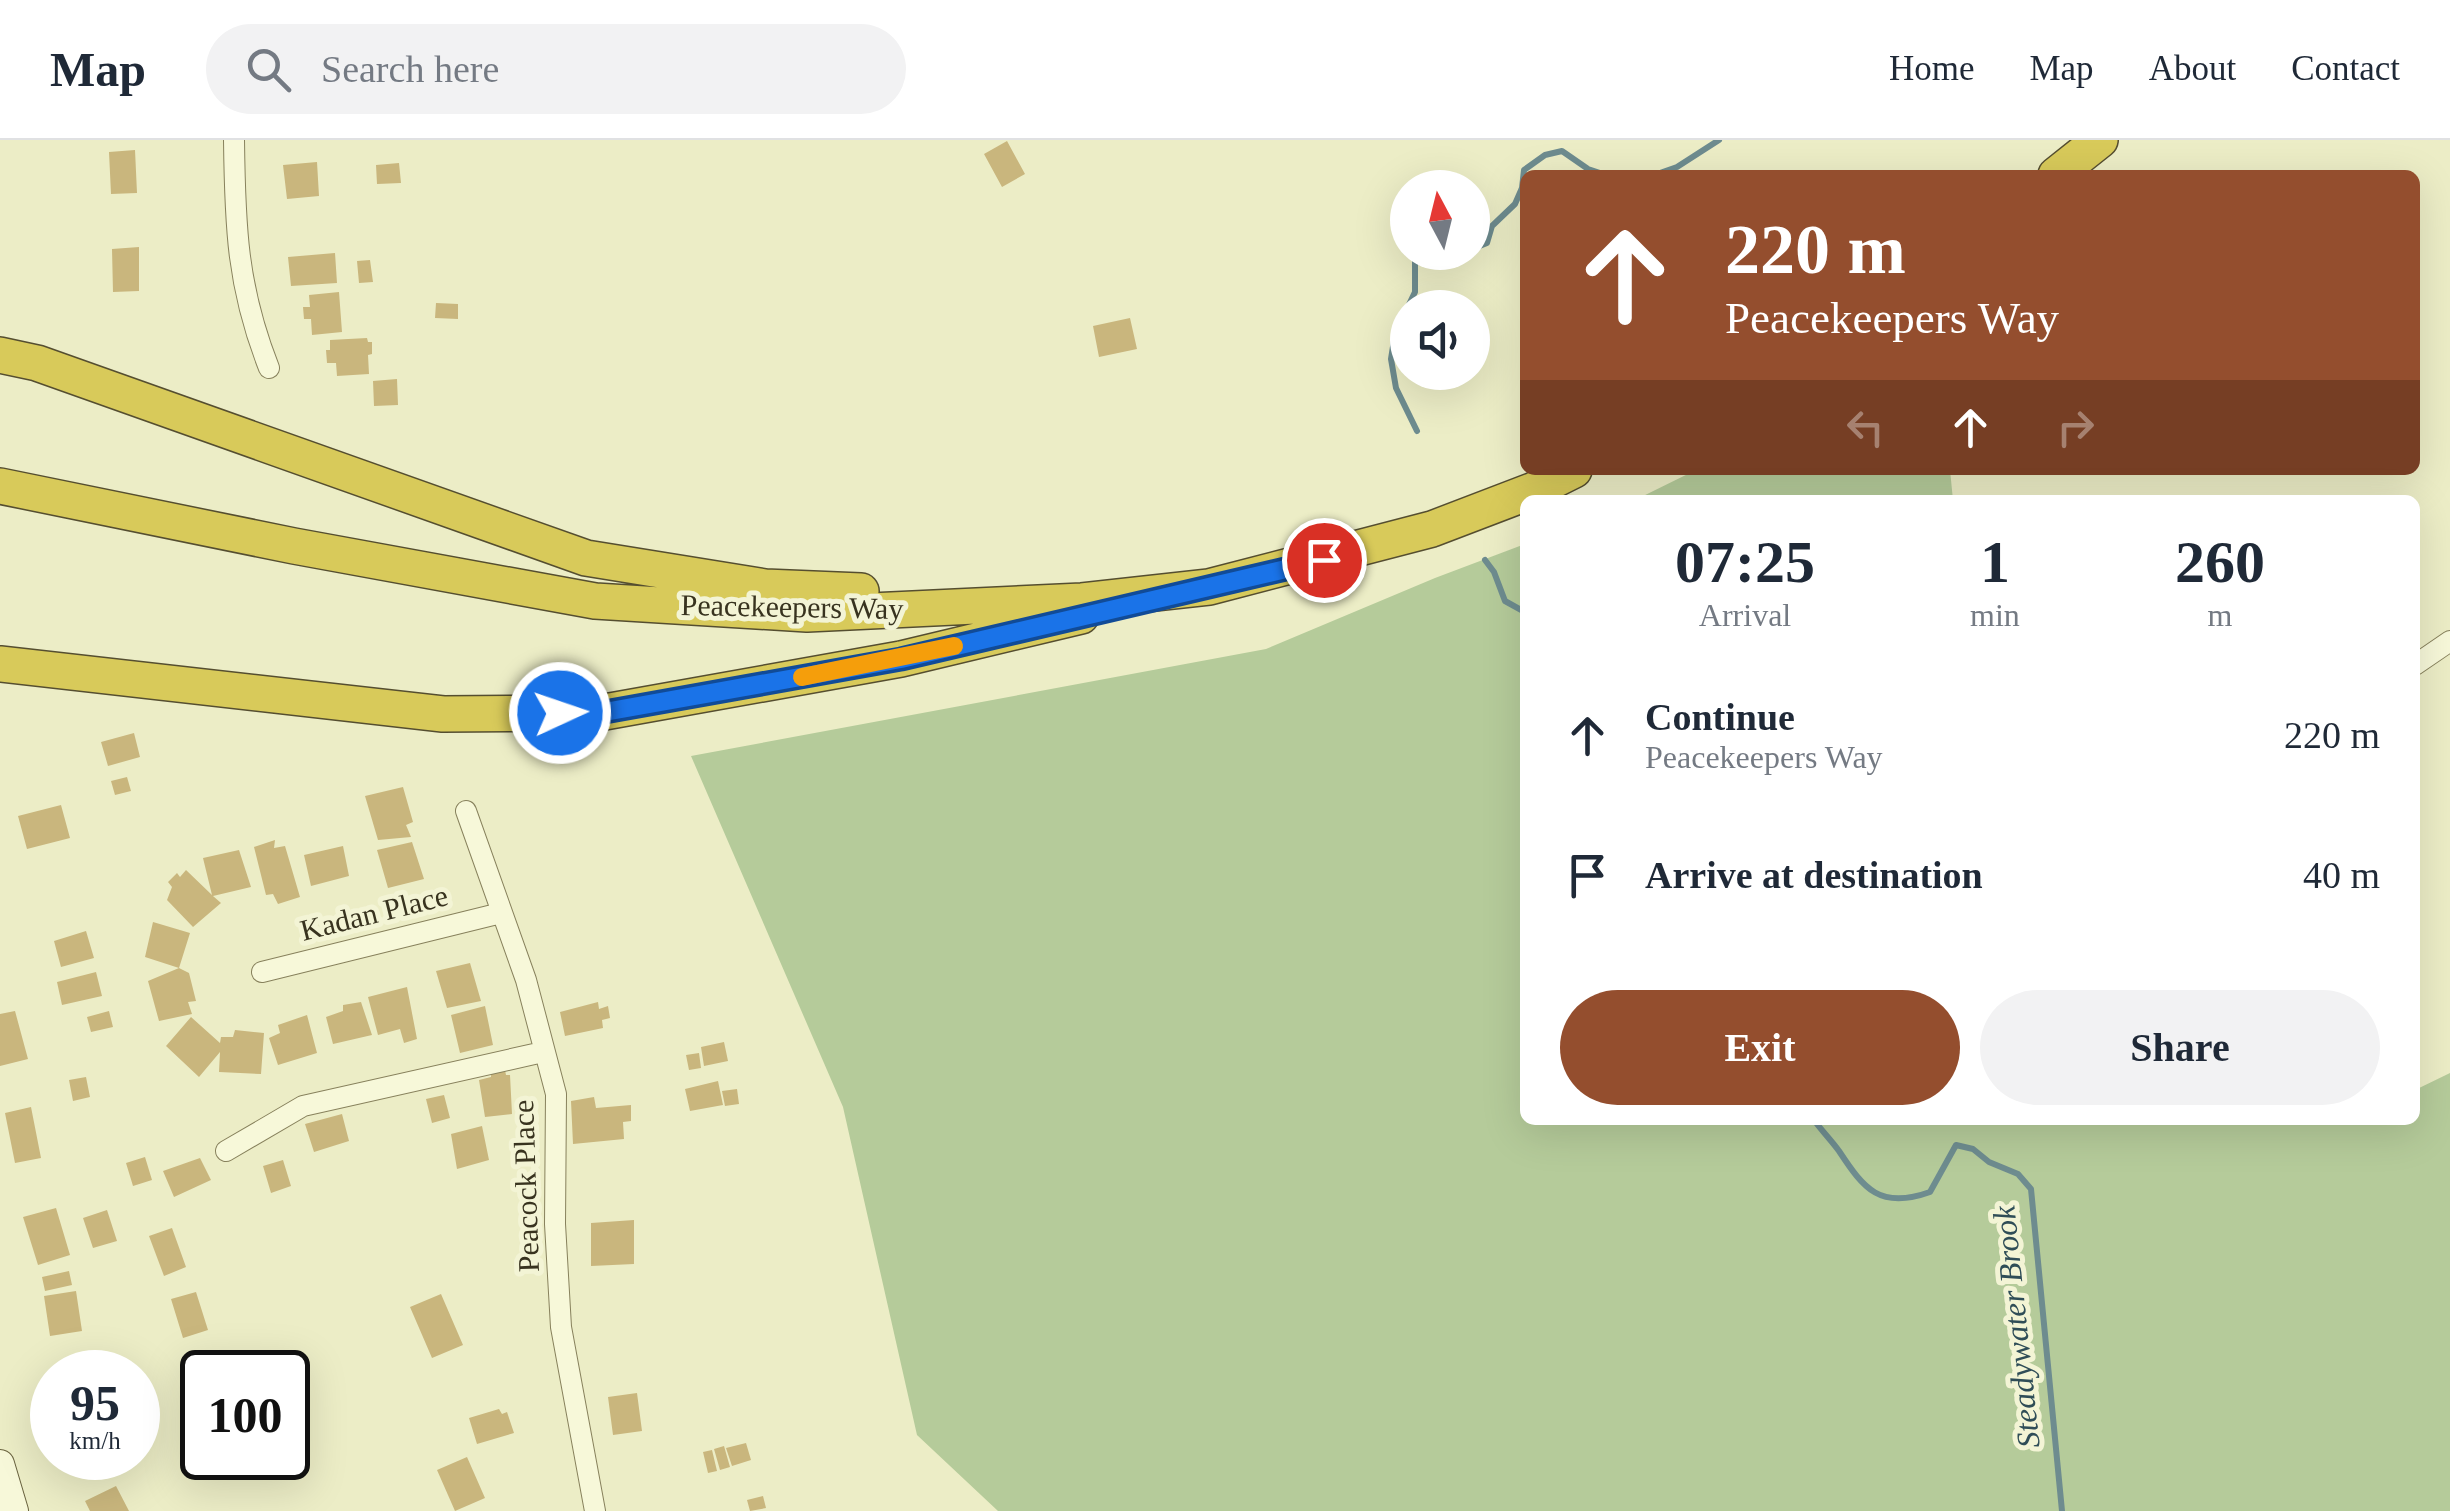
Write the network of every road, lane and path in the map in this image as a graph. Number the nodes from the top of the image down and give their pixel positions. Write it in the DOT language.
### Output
graph roads {
  1 [pos="234,140"];
  2 [pos="2100,140"];
  3 [pos="2062,170"];
  4 [pos="0,355"];
  5 [pos="270,368"];
  6 [pos="1564,475"];
  7 [pos="0,486"];
  8 [pos="1520,495"];
  9 [pos="1521,495"];
  10 [pos="1208,586"];
  11 [pos="1082,601"];
  12 [pos="2450,641"];
  13 [pos="2420,662"];
  14 [pos="0,664"];
  15 [pos="466,811"];
  16 [pos="501,912"];
  17 [pos="262,972"];
  18 [pos="543,1052"];
  19 [pos="226,1151"];
  20 [pos="0,1464"];
  21 [pos="14,1511"];
  22 [pos="595,1511"];
  1 -- 5 [label="street"];
  2 -- 3 [label="highway"];
  4 -- 11 [label="highway"];
  6 -- 9 [label="highway, Peacekeepers Way"];
  7 -- 11 [label="highway, Peacekeepers Way"];
  8 -- 10 [label="highway, Peacekeepers Way"];
  10 -- 11 [label="highway, Peacekeepers Way"];
  10 -- 14 [label="highway"];
  12 -- 13 [label="street"];
  15 -- 16 [label="street, Peacock Place"];
  16 -- 17 [label="street, Kadan Place"];
  16 -- 18 [label="street, Peacock Place"];
  18 -- 19 [label="street"];
  18 -- 22 [label="street, Peacock Place"];
  20 -- 21 [label="main road"];
}
